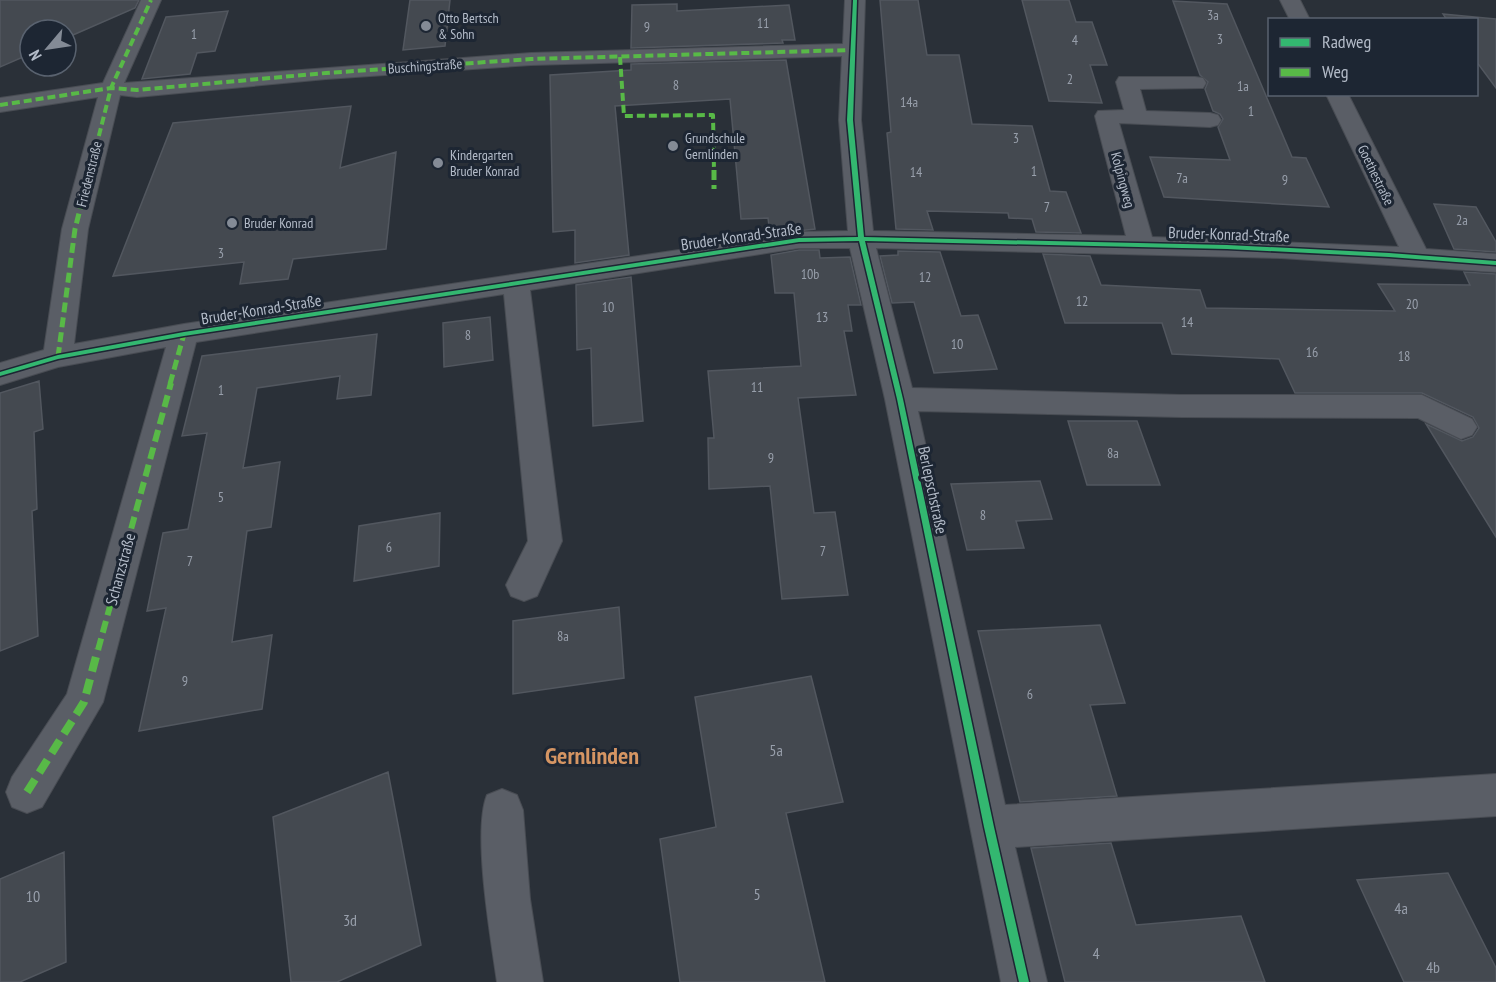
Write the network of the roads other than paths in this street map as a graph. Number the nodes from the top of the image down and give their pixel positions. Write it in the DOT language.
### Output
graph roads {
  1 [pos="151,0"];
  2 [pos="855,0"];
  3 [pos="1290,0"];
  4 [pos="1299,18"];
  5 [pos="852,50"];
  6 [pos="1195,83"];
  7 [pos="111,88"];
  8 [pos="1337,96"];
  9 [pos="0,105"];
  10 [pos="1137,117"];
  11 [pos="1210,120"];
  12 [pos="861,238"];
  13 [pos="1141,244"];
  14 [pos="1416,256"];
  15 [pos="1496,263"];
  16 [pos="516,283"];
  17 [pos="184,334"];
  18 [pos="58,357"];
  19 [pos="0,374"];
  20 [pos="900,399"];
  21 [pos="1461,427"];
  22 [pos="524,585"];
  23 [pos="27,792"];
  24 [pos="1496,795"];
  25 [pos="502,810"];
  26 [pos="989,827"];
  27 [pos="520,982"];
  28 [pos="1024,982"];
  1 -- 7 [label="street, Friedenstraße"];
  2 -- 5 [label="street, Berlepschstraße"];
  3 -- 4 [label="street"];
  5 -- 7 [label="street, Buschingstraße"];
  5 -- 12 [label="street, Berlepschstraße"];
  6 -- 10 [label="street"];
  7 -- 9 [label="street, Buschingstraße"];
  7 -- 18 [label="street, Friedenstraße"];
  8 -- 14 [label="street, Goethestraße"];
  10 -- 11 [label="street"];
  10 -- 13 [label="street, Kolpingweg"];
  12 -- 13 [label="street, Bruder-Konrad-Straße"];
  12 -- 16 [label="street, Bruder-Konrad-Straße"];
  12 -- 20 [label="street, Berlepschstraße"];
  13 -- 14 [label="street, Bruder-Konrad-Straße"];
  14 -- 15 [label="street, Bruder-Konrad-Straße"];
  16 -- 17 [label="street, Bruder-Konrad-Straße"];
  16 -- 22 [label="street"];
  17 -- 18 [label="street, Bruder-Konrad-Straße"];
  17 -- 23 [label="street, Schanzstraße"];
  18 -- 19 [label="street, Bruder-Konrad-Straße"];
  20 -- 21 [label="street"];
  20 -- 26 [label="street, Berlepschstraße"];
  24 -- 26 [label="street"];
  25 -- 27 [label="street"];
  26 -- 28 [label="street, Berlepschstraße"];
}
